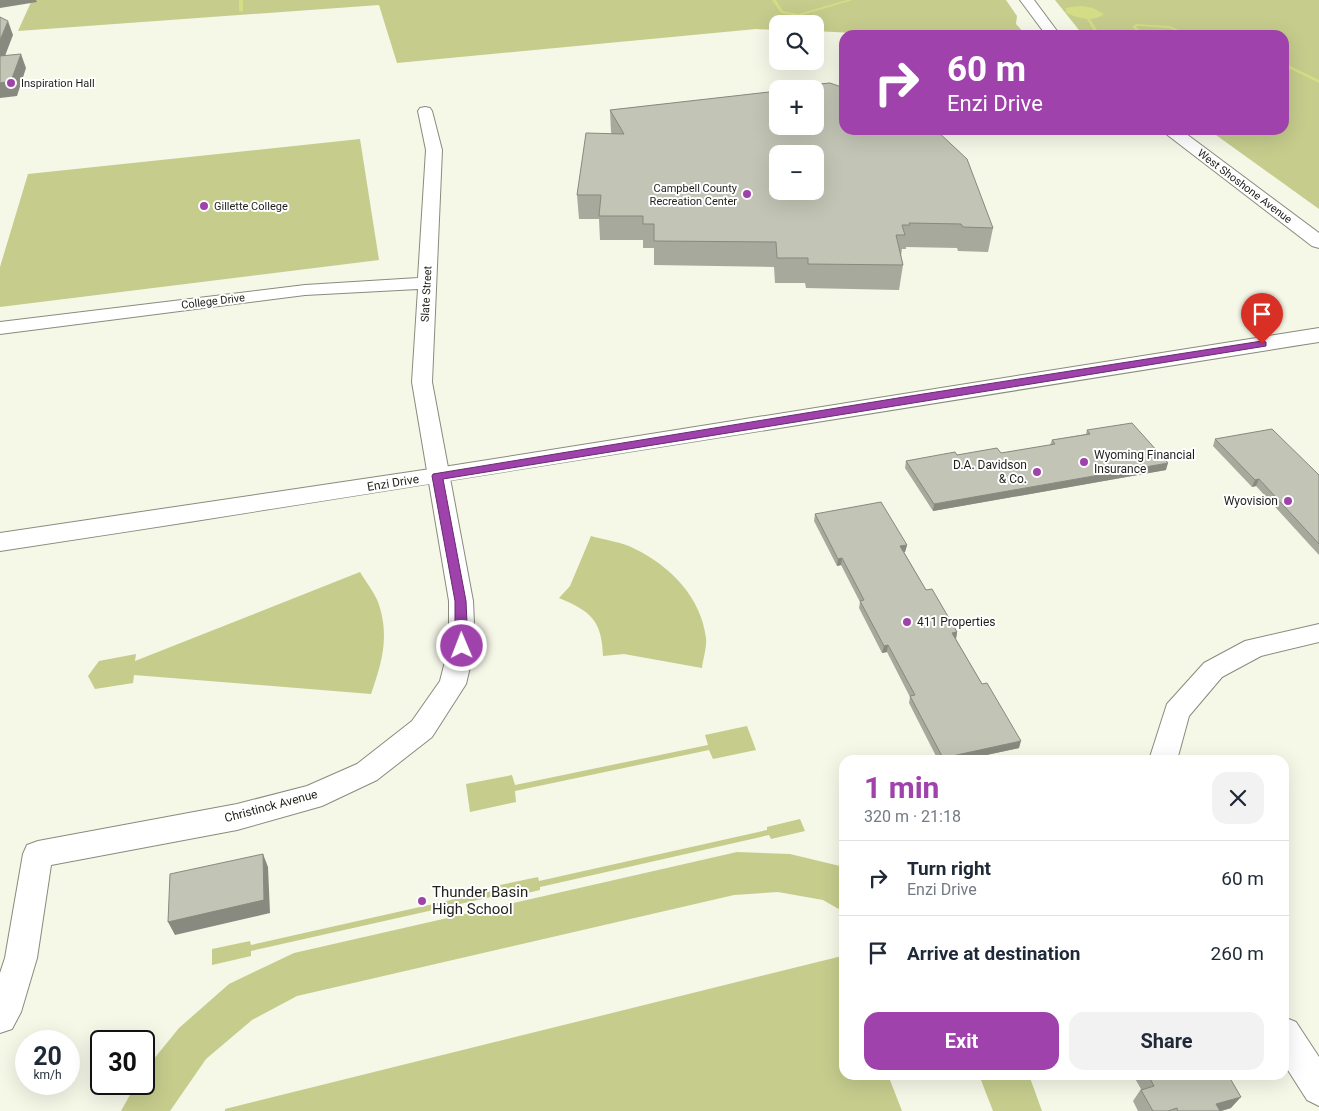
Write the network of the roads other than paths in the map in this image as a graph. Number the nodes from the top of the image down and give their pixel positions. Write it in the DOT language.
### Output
graph roads {
  1 [pos="1027,0"];
  2 [pos="1049,30"];
  3 [pos="425,111"];
  4 [pos="1177,135"];
  5 [pos="1319,242"];
  6 [pos="426,283"];
  7 [pos="0,328"];
  8 [pos="1319,335"];
  9 [pos="437,476"];
  10 [pos="0,542"];
  11 [pos="1319,633"];
  12 [pos="1164,755"];
  13 [pos="0,1017"];
  14 [pos="1289,1042"];
  15 [pos="1319,1088"];
  1 -- 2 [label="main road"];
  3 -- 6 [label="street, Slate Street"];
  4 -- 5 [label="main road, West Shoshone Avenue"];
  6 -- 7 [label="street, College Drive"];
  6 -- 9 [label="street, Slate Street"];
  8 -- 9 [label="main road, Enzi Drive"];
  9 -- 10 [label="main road, Enzi Drive"];
  9 -- 13 [label="street, Christinck Avenue"];
  11 -- 12 [label="street"];
  14 -- 15 [label="street"];
}
